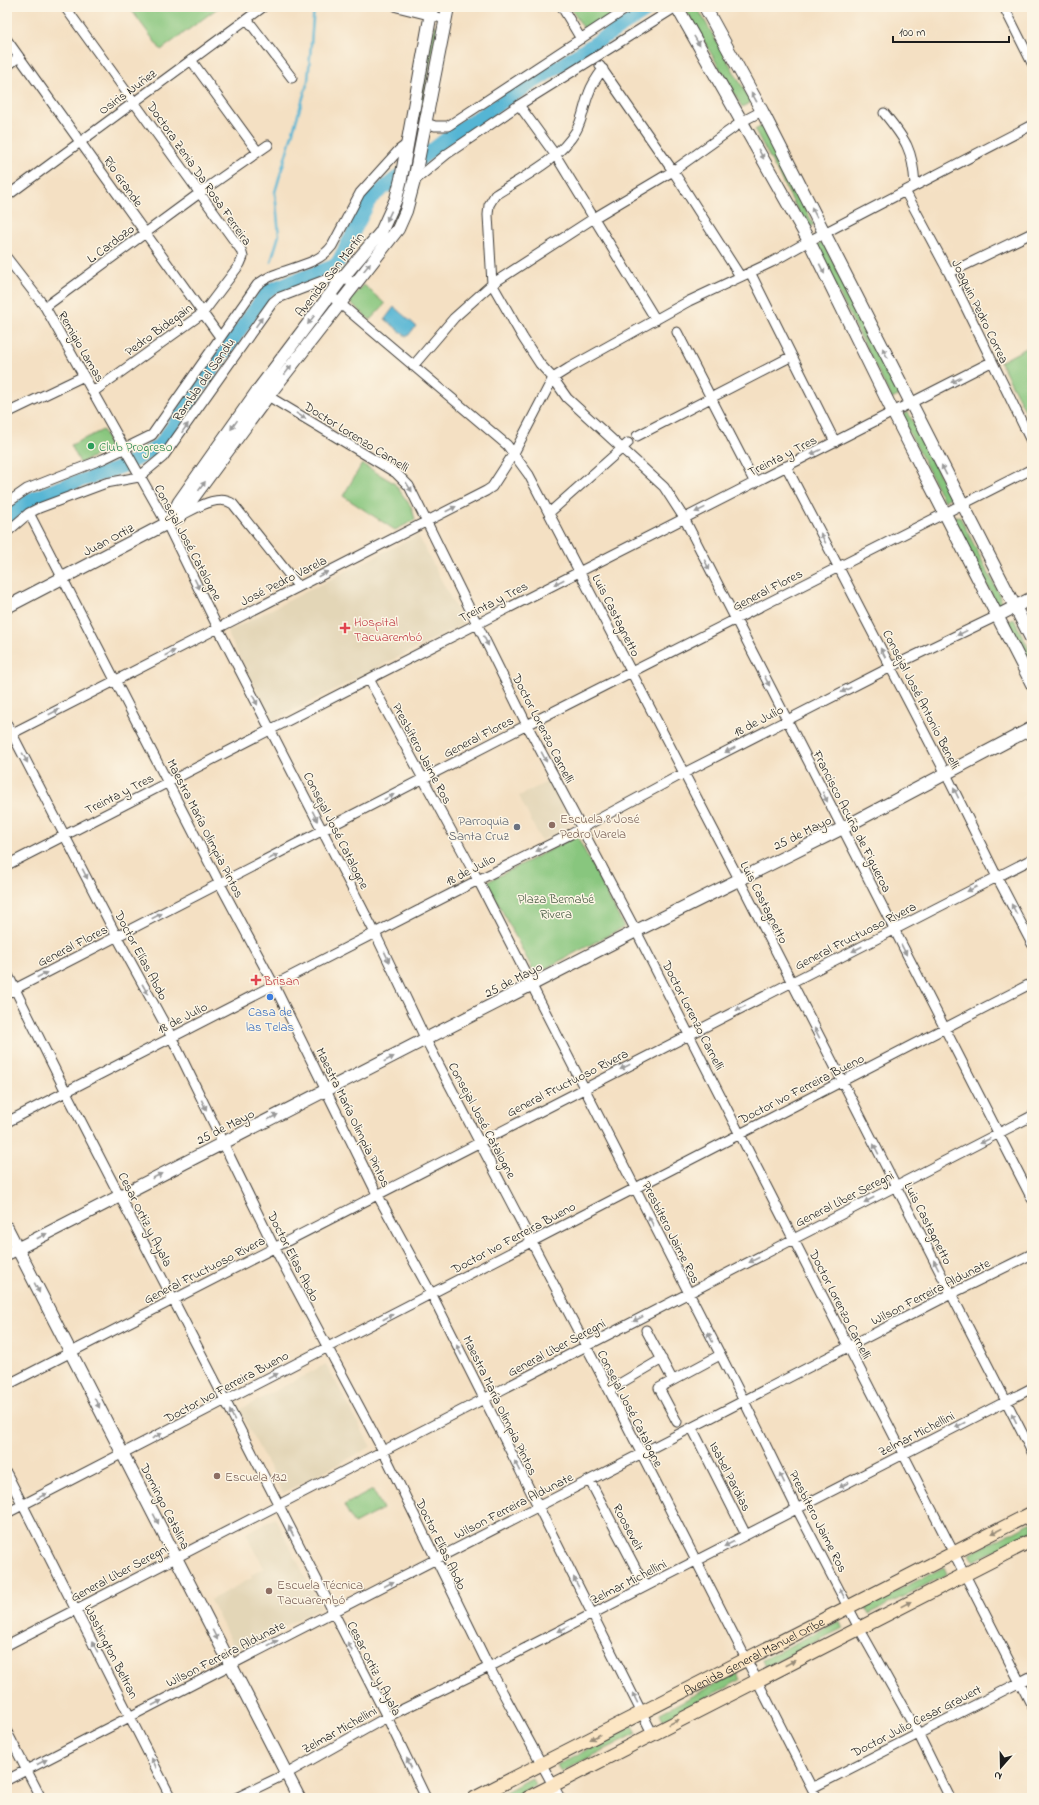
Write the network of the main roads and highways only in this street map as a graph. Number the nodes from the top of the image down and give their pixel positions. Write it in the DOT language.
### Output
graph roads {
  1 [pos="1032,1513"];
  2 [pos="1032,1540"];
  3 [pos="475,1798"];
  4 [pos="528,1798"];
  1 -- 3 [label="main road, Avenida General Manuel Oribe, one-way"];
  4 -- 2 [label="main road, Avenida General Manuel Oribe, one-way"];
}
